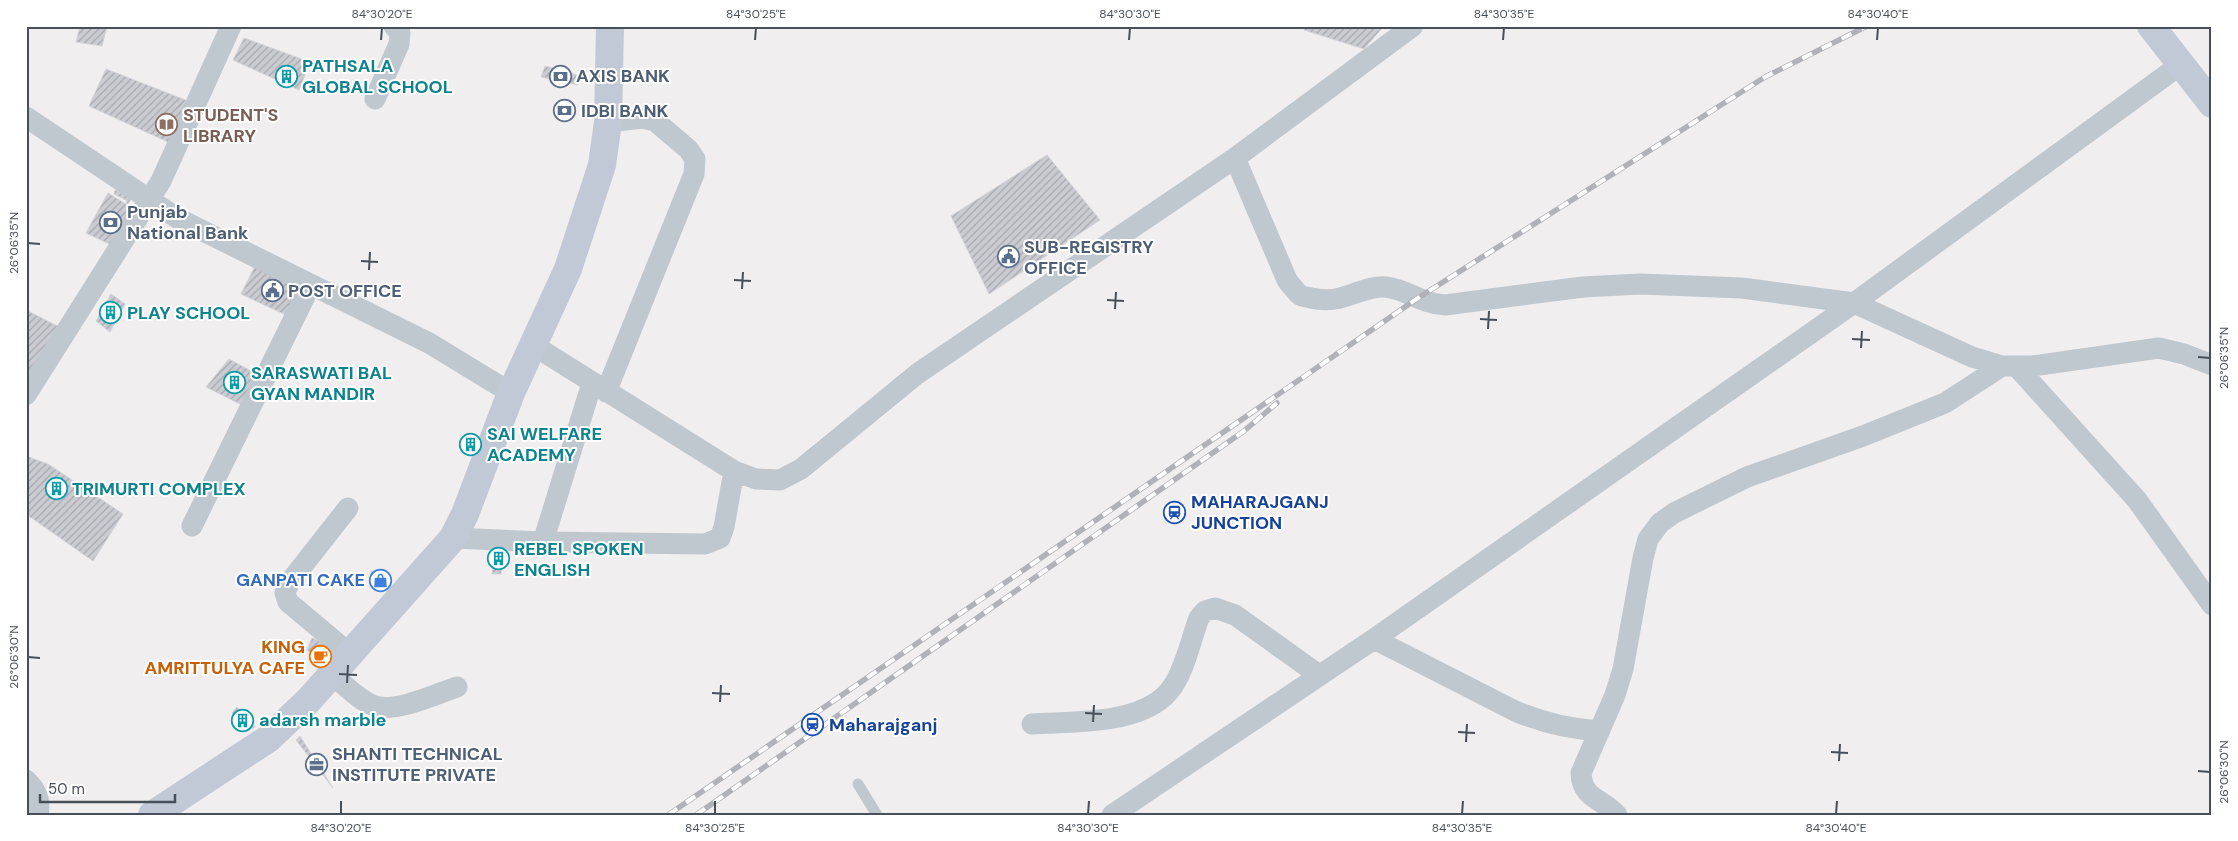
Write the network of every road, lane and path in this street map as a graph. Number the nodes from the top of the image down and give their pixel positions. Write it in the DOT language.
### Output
graph roads {
  1 [pos="231,26"];
  2 [pos="394,26"];
  3 [pos="610,26"];
  4 [pos="1413,26"];
  5 [pos="2151,26"];
  6 [pos="2180,65"];
  7 [pos="375,99"];
  8 [pos="2212,104"];
  9 [pos="26,117"];
  10 [pos="608,122"];
  11 [pos="1235,158"];
  12 [pos="149,201"];
  13 [pos="310,286"];
  14 [pos="1854,303"];
  15 [pos="533,345"];
  16 [pos="2212,365"];
  17 [pos="2010,367"];
  18 [pos="599,387"];
  19 [pos="511,393"];
  20 [pos="26,395"];
  21 [pos="734,472"];
  22 [pos="348,508"];
  23 [pos="192,526"];
  24 [pos="454,538"];
  25 [pos="544,542"];
  26 [pos="2212,605"];
  27 [pos="1374,639"];
  28 [pos="349,653"];
  29 [pos="331,674"];
  30 [pos="1319,675"];
  31 [pos="457,688"];
  32 [pos="1032,724"];
  33 [pos="1599,731"];
  34 [pos="26,780"];
  35 [pos="858,784"];
  36 [pos="38,815"];
  37 [pos="152,815"];
  38 [pos="877,815"];
  39 [pos="1112,815"];
  40 [pos="1617,815"];
  1 -- 12 [label="street"];
  2 -- 7 [label="street"];
  3 -- 10 [label="street"];
  4 -- 11 [label="street"];
  5 -- 6 [label="street"];
  6 -- 8 [label="street"];
  6 -- 14 [label="street"];
  9 -- 12 [label="street"];
  10 -- 15 [label="street"];
  10 -- 18 [label="street"];
  11 -- 14 [label="street"];
  11 -- 21 [label="street"];
  12 -- 13 [label="street"];
  12 -- 20 [label="street"];
  13 -- 19 [label="street"];
  13 -- 23 [label="street"];
  14 -- 17 [label="street"];
  14 -- 27 [label="street"];
  15 -- 18 [label="street"];
  15 -- 19 [label="street"];
  16 -- 17 [label="street"];
  17 -- 26 [label="street"];
  17 -- 33 [label="street"];
  18 -- 21 [label="street"];
  18 -- 25 [label="street"];
  19 -- 24 [label="street"];
  21 -- 25 [label="street"];
  22 -- 28 [label="street"];
  24 -- 25 [label="street"];
  24 -- 28 [label="street"];
  27 -- 30 [label="street"];
  27 -- 33 [label="street"];
  28 -- 29 [label="street"];
  29 -- 31 [label="street"];
  29 -- 37 [label="street"];
  30 -- 32 [label="street"];
  30 -- 39 [label="street"];
  33 -- 40 [label="street"];
  34 -- 36 [label="street"];
  35 -- 38 [label="lane"];
}
